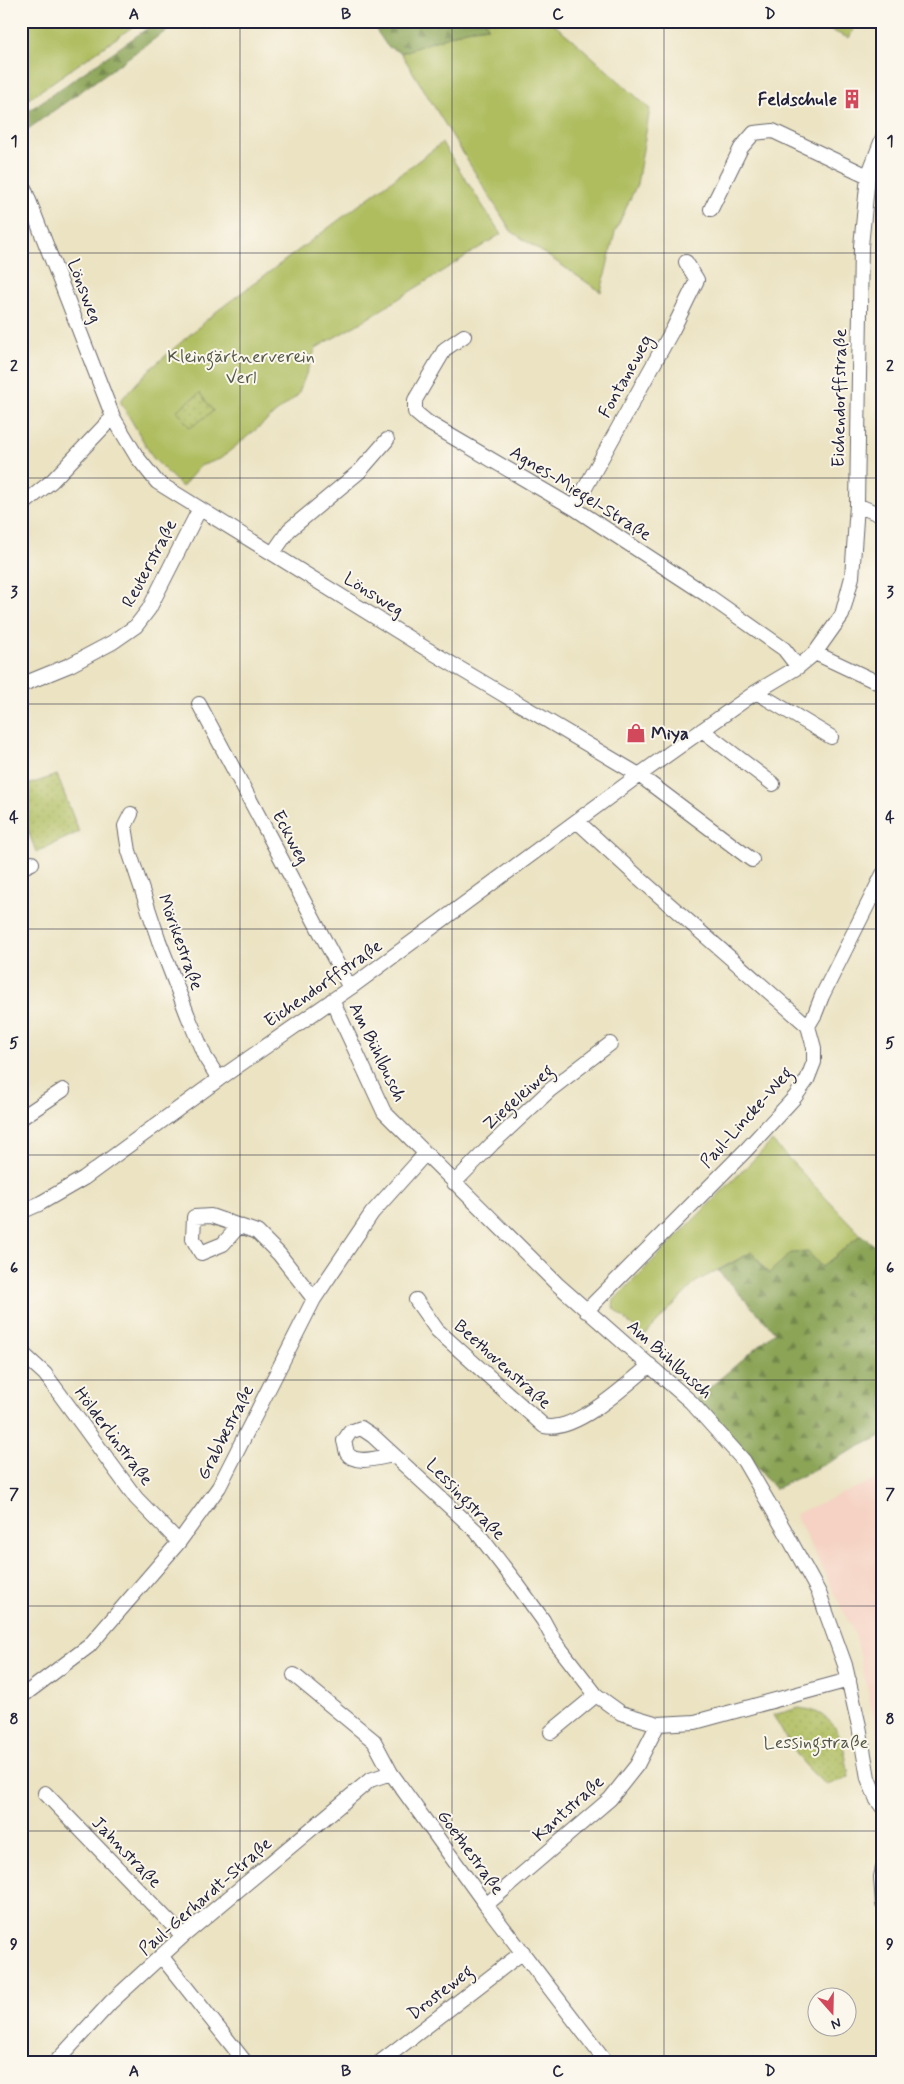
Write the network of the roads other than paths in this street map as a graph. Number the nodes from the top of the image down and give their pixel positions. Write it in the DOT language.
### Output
graph roads {
  1 [pos="883,137"];
  2 [pos="868,176"];
  3 [pos="21,180"];
  4 [pos="711,209"];
  5 [pos="686,262"];
  6 [pos="464,336"];
  7 [pos="113,417"];
  8 [pos="387,440"];
  9 [pos="857,505"];
  10 [pos="21,506"];
  11 [pos="574,508"];
  12 [pos="199,510"];
  13 [pos="883,516"];
  14 [pos="273,553"];
  15 [pos="816,653"];
  16 [pos="798,667"];
  17 [pos="21,685"];
  18 [pos="883,685"];
  19 [pos="756,692"];
  20 [pos="199,704"];
  21 [pos="702,730"];
  22 [pos="831,737"];
  23 [pos="640,775"];
  24 [pos="773,784"];
  25 [pos="131,814"];
  26 [pos="578,822"];
  27 [pos="752,860"];
  28 [pos="883,874"];
  29 [pos="350,988"];
  30 [pos="332,1000"];
  31 [pos="808,1026"];
  32 [pos="610,1044"];
  33 [pos="219,1079"];
  34 [pos="63,1090"];
  35 [pos="21,1118"];
  36 [pos="425,1154"];
  37 [pos="454,1183"];
  38 [pos="21,1212"];
  39 [pos="239,1226"];
  40 [pos="314,1298"];
  41 [pos="416,1300"];
  42 [pos="586,1311"];
  43 [pos="21,1352"];
  44 [pos="650,1365"];
  45 [pos="393,1455"];
  46 [pos="179,1542"];
  47 [pos="294,1675"];
  48 [pos="848,1680"];
  49 [pos="596,1695"];
  50 [pos="21,1697"];
  51 [pos="658,1724"];
  52 [pos="551,1732"];
  53 [pos="391,1774"];
  54 [pos="45,1793"];
  55 [pos="883,1808"];
  56 [pos="883,1868"];
  57 [pos="883,1904"];
  58 [pos="486,1905"];
  59 [pos="183,1936"];
  60 [pos="523,1952"];
  61 [pos="162,1957"];
  62 [pos="55,2063"];
  63 [pos="246,2063"];
  64 [pos="379,2063"];
  65 [pos="607,2063"];
  1 -- 2 [label="street, Eichendorffstraße"];
  2 -- 4 [label="street"];
  2 -- 9 [label="street, Eichendorffstraße"];
  3 -- 7 [label="street, Lönsweg"];
  5 -- 11 [label="street, Fontaneweg"];
  6 -- 11 [label="street, Agnes-Miegel-Straße"];
  7 -- 10 [label="street"];
  7 -- 12 [label="street, Lönsweg"];
  8 -- 14 [label="street"];
  9 -- 13 [label="street"];
  9 -- 15 [label="street, Eichendorffstraße"];
  11 -- 16 [label="street, Agnes-Miegel-Straße"];
  12 -- 14 [label="street, Lönsweg"];
  12 -- 17 [label="street, Reuterstraße"];
  14 -- 23 [label="street, Lönsweg"];
  15 -- 16 [label="street, Eichendorffstraße"];
  15 -- 18 [label="street"];
  16 -- 19 [label="street, Eichendorffstraße"];
  19 -- 21 [label="street, Eichendorffstraße"];
  19 -- 22 [label="street"];
  20 -- 29 [label="street, Eckweg"];
  21 -- 23 [label="street, Eichendorffstraße"];
  21 -- 24 [label="street"];
  23 -- 26 [label="street, Eichendorffstraße"];
  23 -- 27 [label="street"];
  25 -- 33 [label="street, Mörikestraße"];
  26 -- 29 [label="street, Eichendorffstraße"];
  26 -- 31 [label="street"];
  28 -- 31 [label="street"];
  29 -- 30 [label="street, Eichendorffstraße"];
  30 -- 33 [label="street, Eichendorffstraße"];
  30 -- 36 [label="street, Am Bühlbusch"];
  31 -- 42 [label="street, Paul-Lincke-Weg"];
  32 -- 37 [label="street, Ziegeleiweg"];
  33 -- 38 [label="street, Eichendorffstraße"];
  34 -- 35 [label="street"];
  36 -- 37 [label="street, Am Bühlbusch"];
  36 -- 40 [label="street, Grabbestraße"];
  37 -- 42 [label="street, Am Bühlbusch"];
  39 -- 40 [label="street"];
  40 -- 46 [label="street, Grabbestraße"];
  41 -- 44 [label="street, Beethovenstraße"];
  42 -- 44 [label="street, Am Bühlbusch"];
  43 -- 46 [label="street, Hölderlinstraße"];
  44 -- 48 [label="street, Am Bühlbusch"];
  45 -- 49 [label="street, Lessingstraße"];
  46 -- 50 [label="street, Grabbestraße"];
  47 -- 53 [label="street, Goethestraße"];
  48 -- 51 [label="street, Lessingstraße"];
  48 -- 55 [label="street, Am Bühlbusch"];
  49 -- 51 [label="street, Lessingstraße"];
  49 -- 52 [label="street"];
  51 -- 58 [label="street, Kantstraße"];
  53 -- 58 [label="street, Goethestraße"];
  53 -- 59 [label="street, Paul-Gerhardt-Straße"];
  54 -- 59 [label="street, Jahnstraße"];
  56 -- 57 [label="street"];
  58 -- 60 [label="street, Goethestraße"];
  59 -- 61 [label="street, Paul-Gerhardt-Straße"];
  60 -- 64 [label="street, Drosteweg"];
  60 -- 65 [label="street, Goethestraße"];
  61 -- 62 [label="street, Paul-Gerhardt-Straße"];
  61 -- 63 [label="street"];
}
